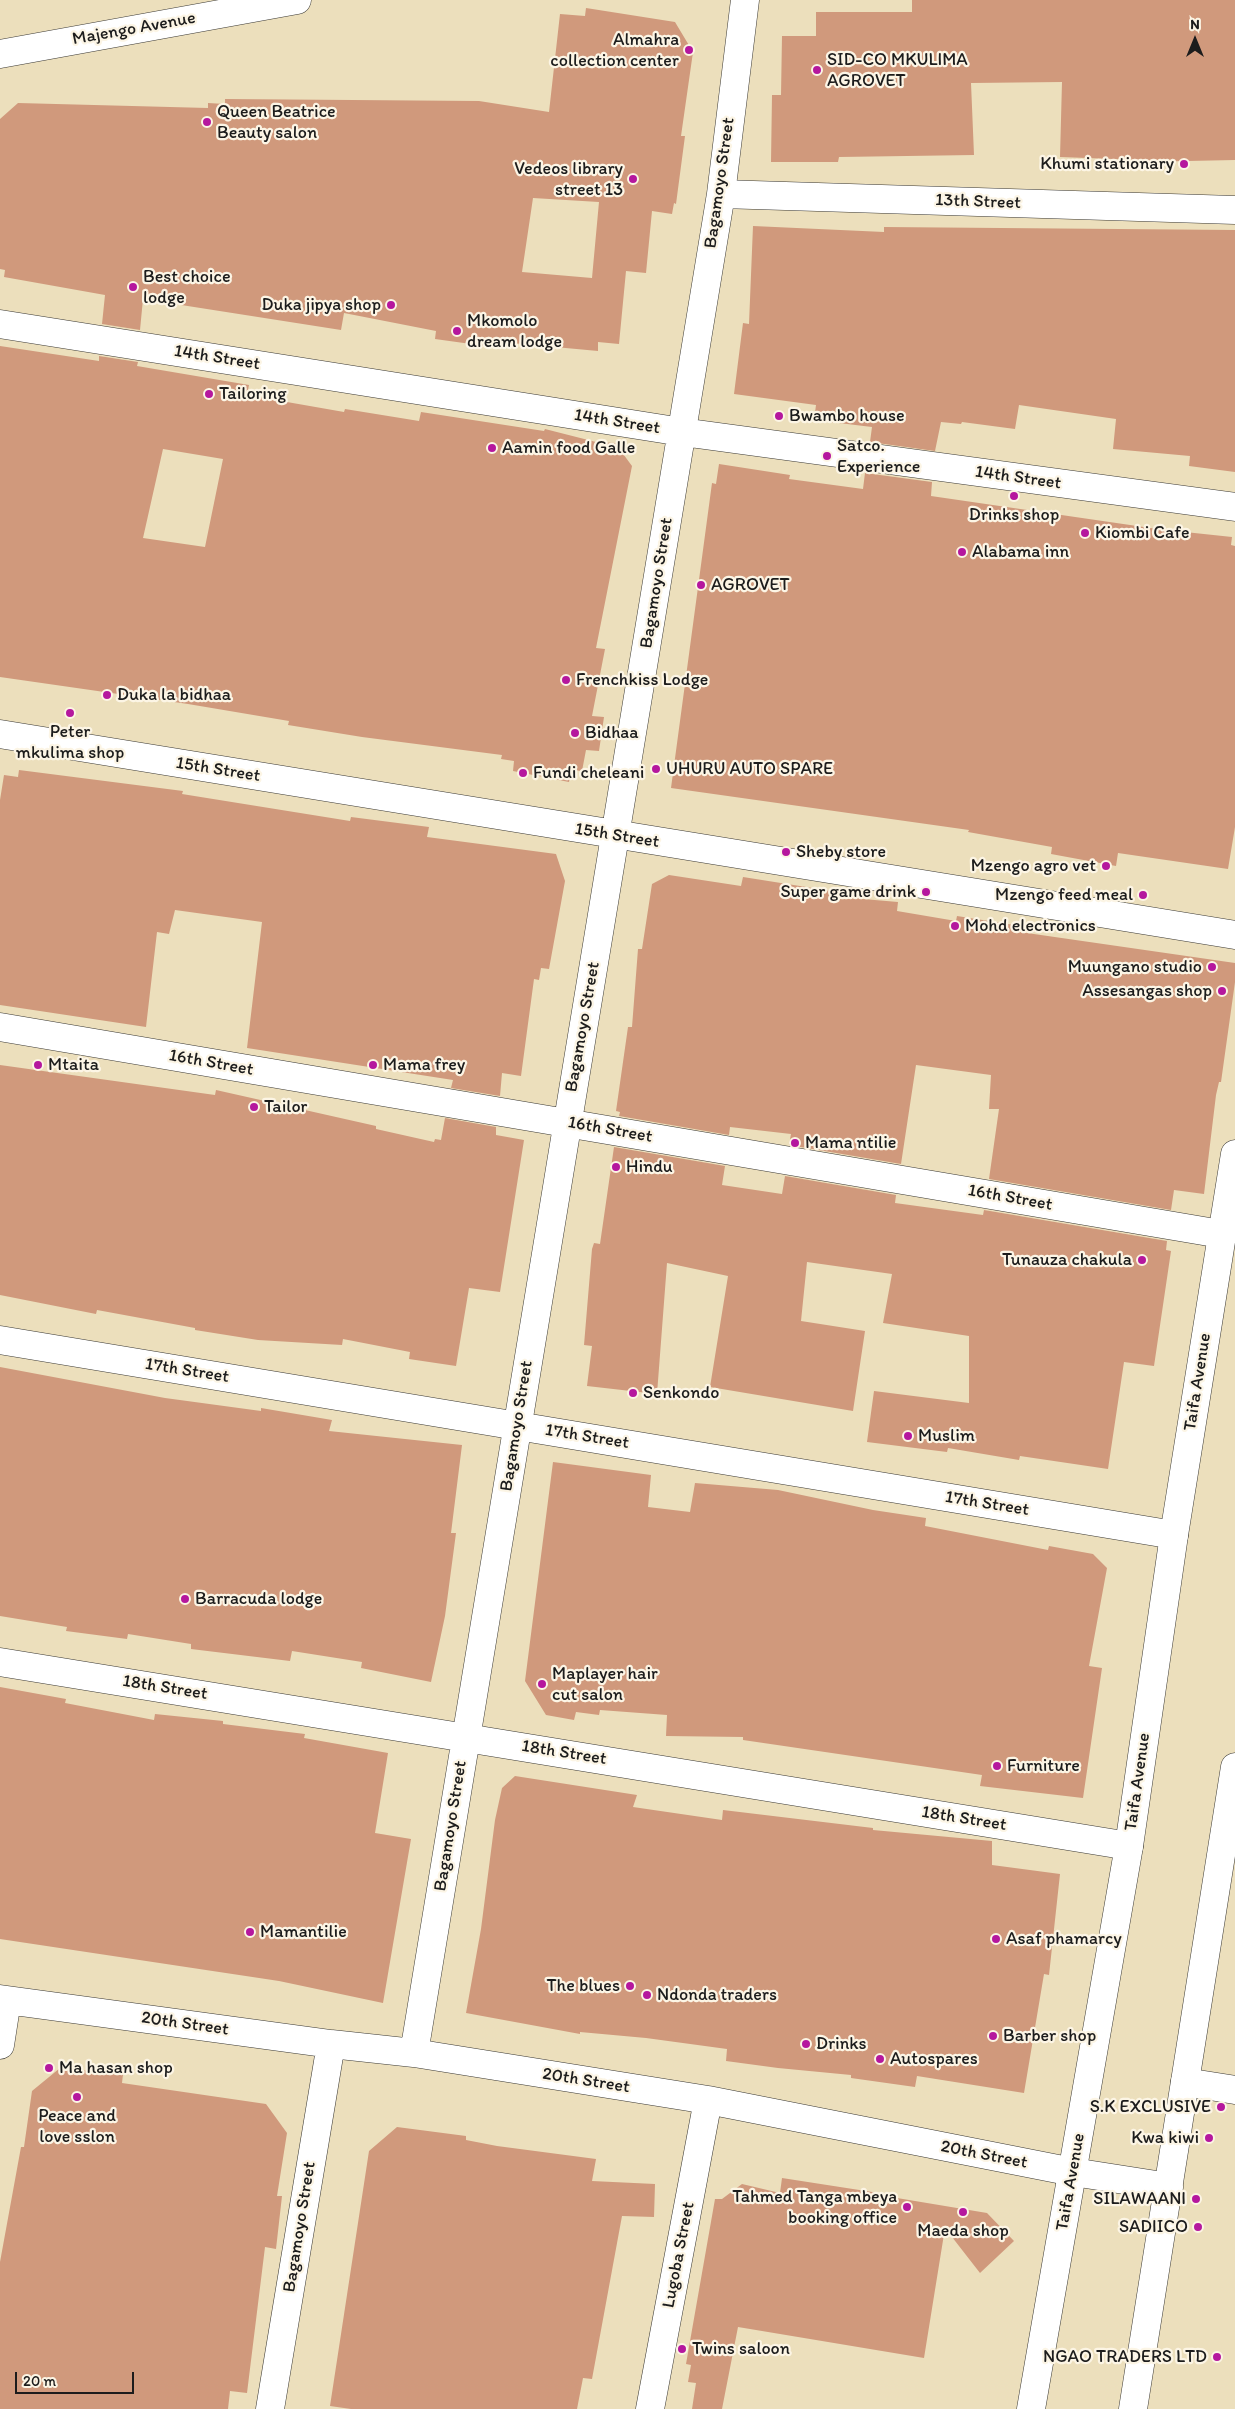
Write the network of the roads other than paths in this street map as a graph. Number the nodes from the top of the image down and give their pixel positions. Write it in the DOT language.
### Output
graph roads {
  1 [pos="297,0"];
  2 [pos="745,0"];
  3 [pos="0,54"];
  4 [pos="721,194"];
  5 [pos="1235,210"];
  6 [pos="0,324"];
  7 [pos="682,432"];
  8 [pos="1235,507"];
  9 [pos="0,734"];
  10 [pos="615,835"];
  11 [pos="1235,935"];
  12 [pos="0,1027"];
  13 [pos="567,1123"];
  14 [pos="1235,1154"];
  15 [pos="1221,1234"];
  16 [pos="0,1340"];
  17 [pos="517,1425"];
  18 [pos="1174,1535"];
  19 [pos="0,1662"];
  20 [pos="466,1737"];
  21 [pos="1235,1767"];
  22 [pos="1129,1846"];
  23 [pos="1228,1858"];
  24 [pos="4,2000"];
  25 [pos="331,2044"];
  26 [pos="0,2045"];
  27 [pos="414,2053"];
  28 [pos="1185,2082"];
  29 [pos="1235,2090"];
  30 [pos="708,2100"];
  31 [pos="1073,2172"];
  32 [pos="1169,2187"];
  33 [pos="270,2409"];
  34 [pos="650,2409"];
  35 [pos="1031,2409"];
  36 [pos="1133,2409"];
  1 -- 3 [label="street, Majengo Avenue"];
  2 -- 4 [label="street, Bagamoyo Street"];
  4 -- 5 [label="street, 13th Street"];
  4 -- 7 [label="street, Bagamoyo Street"];
  6 -- 7 [label="street, 14th Street"];
  7 -- 8 [label="street, 14th Street"];
  7 -- 10 [label="street, Bagamoyo Street"];
  9 -- 10 [label="street, 15th Street"];
  10 -- 11 [label="street, 15th Street"];
  10 -- 13 [label="street, Bagamoyo Street"];
  12 -- 13 [label="street, 16th Street"];
  13 -- 15 [label="street, 16th Street"];
  13 -- 17 [label="street, Bagamoyo Street"];
  14 -- 15 [label="street, Taifa Avenue"];
  15 -- 18 [label="street, Taifa Avenue"];
  16 -- 17 [label="street, 17th Street"];
  17 -- 18 [label="street, 17th Street"];
  17 -- 20 [label="street, Bagamoyo Street"];
  18 -- 22 [label="street, Taifa Avenue"];
  19 -- 20 [label="street, 18th Street"];
  20 -- 22 [label="street, 18th Street"];
  20 -- 27 [label="street, Bagamoyo Street"];
  21 -- 23 [label="street"];
  22 -- 31 [label="street, Taifa Avenue"];
  23 -- 28 [label="street"];
  24 -- 25 [label="street, 20th Street"];
  24 -- 26 [label="street"];
  25 -- 27 [label="street, 20th Street"];
  25 -- 33 [label="street, Bagamoyo Street"];
  27 -- 30 [label="street, 20th Street"];
  28 -- 29 [label="street"];
  28 -- 32 [label="street"];
  30 -- 31 [label="street, 20th Street"];
  30 -- 34 [label="street, Lugoba Street"];
  31 -- 32 [label="street, 20th Street"];
  31 -- 35 [label="street, Taifa Avenue"];
  32 -- 36 [label="street"];
}
